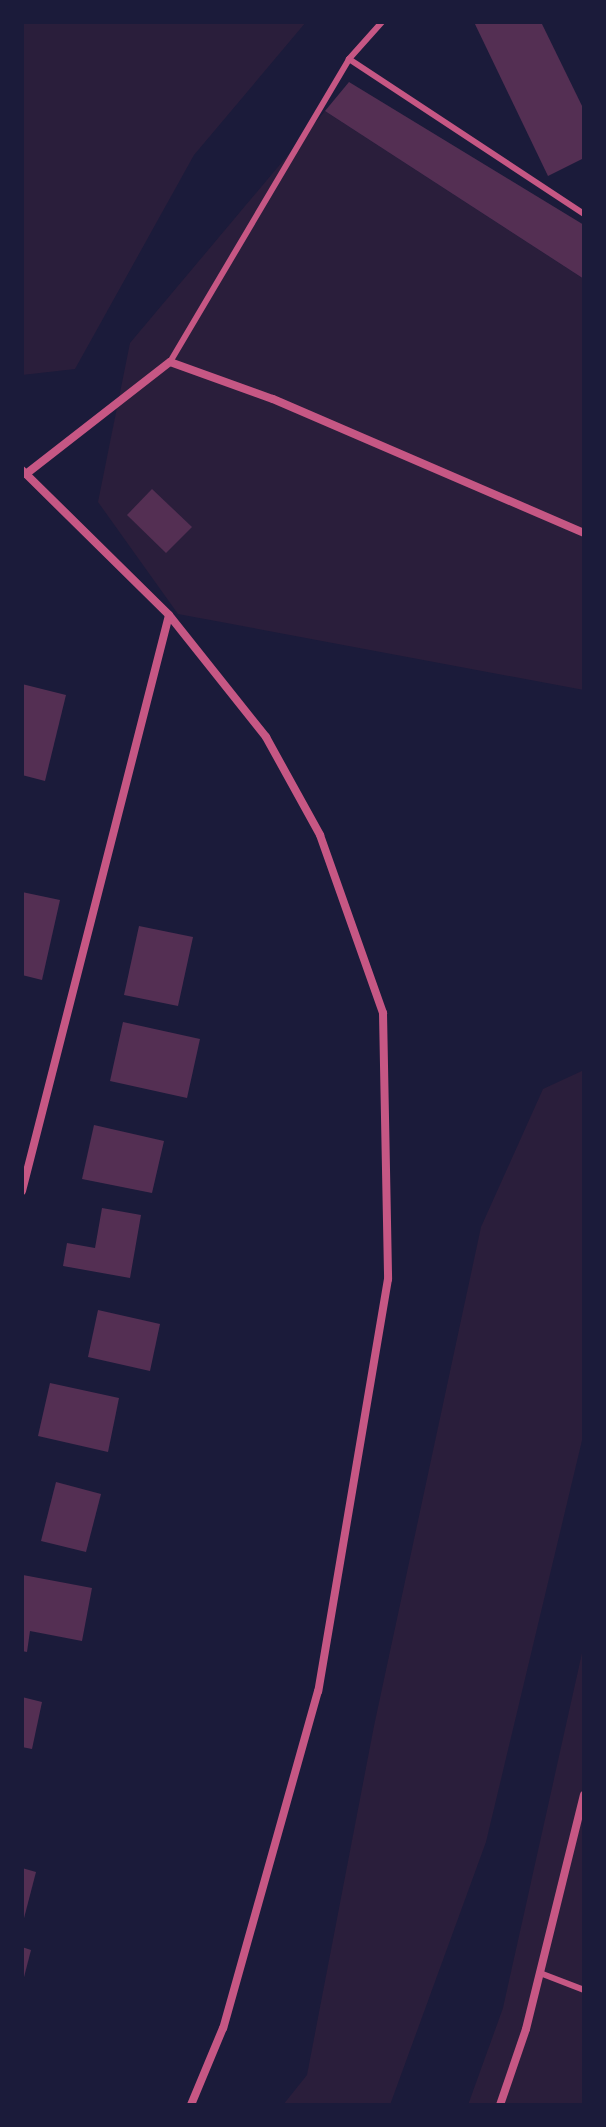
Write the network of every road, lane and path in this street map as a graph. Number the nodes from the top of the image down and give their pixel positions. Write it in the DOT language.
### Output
graph roads {
  1 [pos="382,22"];
  2 [pos="349,59"];
  3 [pos="584,214"];
  4 [pos="170,362"];
  5 [pos="24,472"];
  6 [pos="584,533"];
  7 [pos="169,615"];
  8 [pos="22,1191"];
  9 [pos="584,1795"];
  10 [pos="573,1838"];
  11 [pos="584,1842"];
  12 [pos="540,1973"];
  13 [pos="584,1990"];
  14 [pos="191,2105"];
  15 [pos="500,2105"];
  1 -- 2 [label="lane"];
  2 -- 3 [label="lane"];
  2 -- 4 [label="lane"];
  4 -- 5 [label="street"];
  4 -- 6 [label="street"];
  5 -- 7 [label="street"];
  7 -- 8 [label="street"];
  7 -- 14 [label="street"];
  9 -- 10 [label="street"];
  10 -- 11 [label="lane"];
  10 -- 12 [label="street"];
  12 -- 13 [label="lane"];
  12 -- 15 [label="street"];
}
